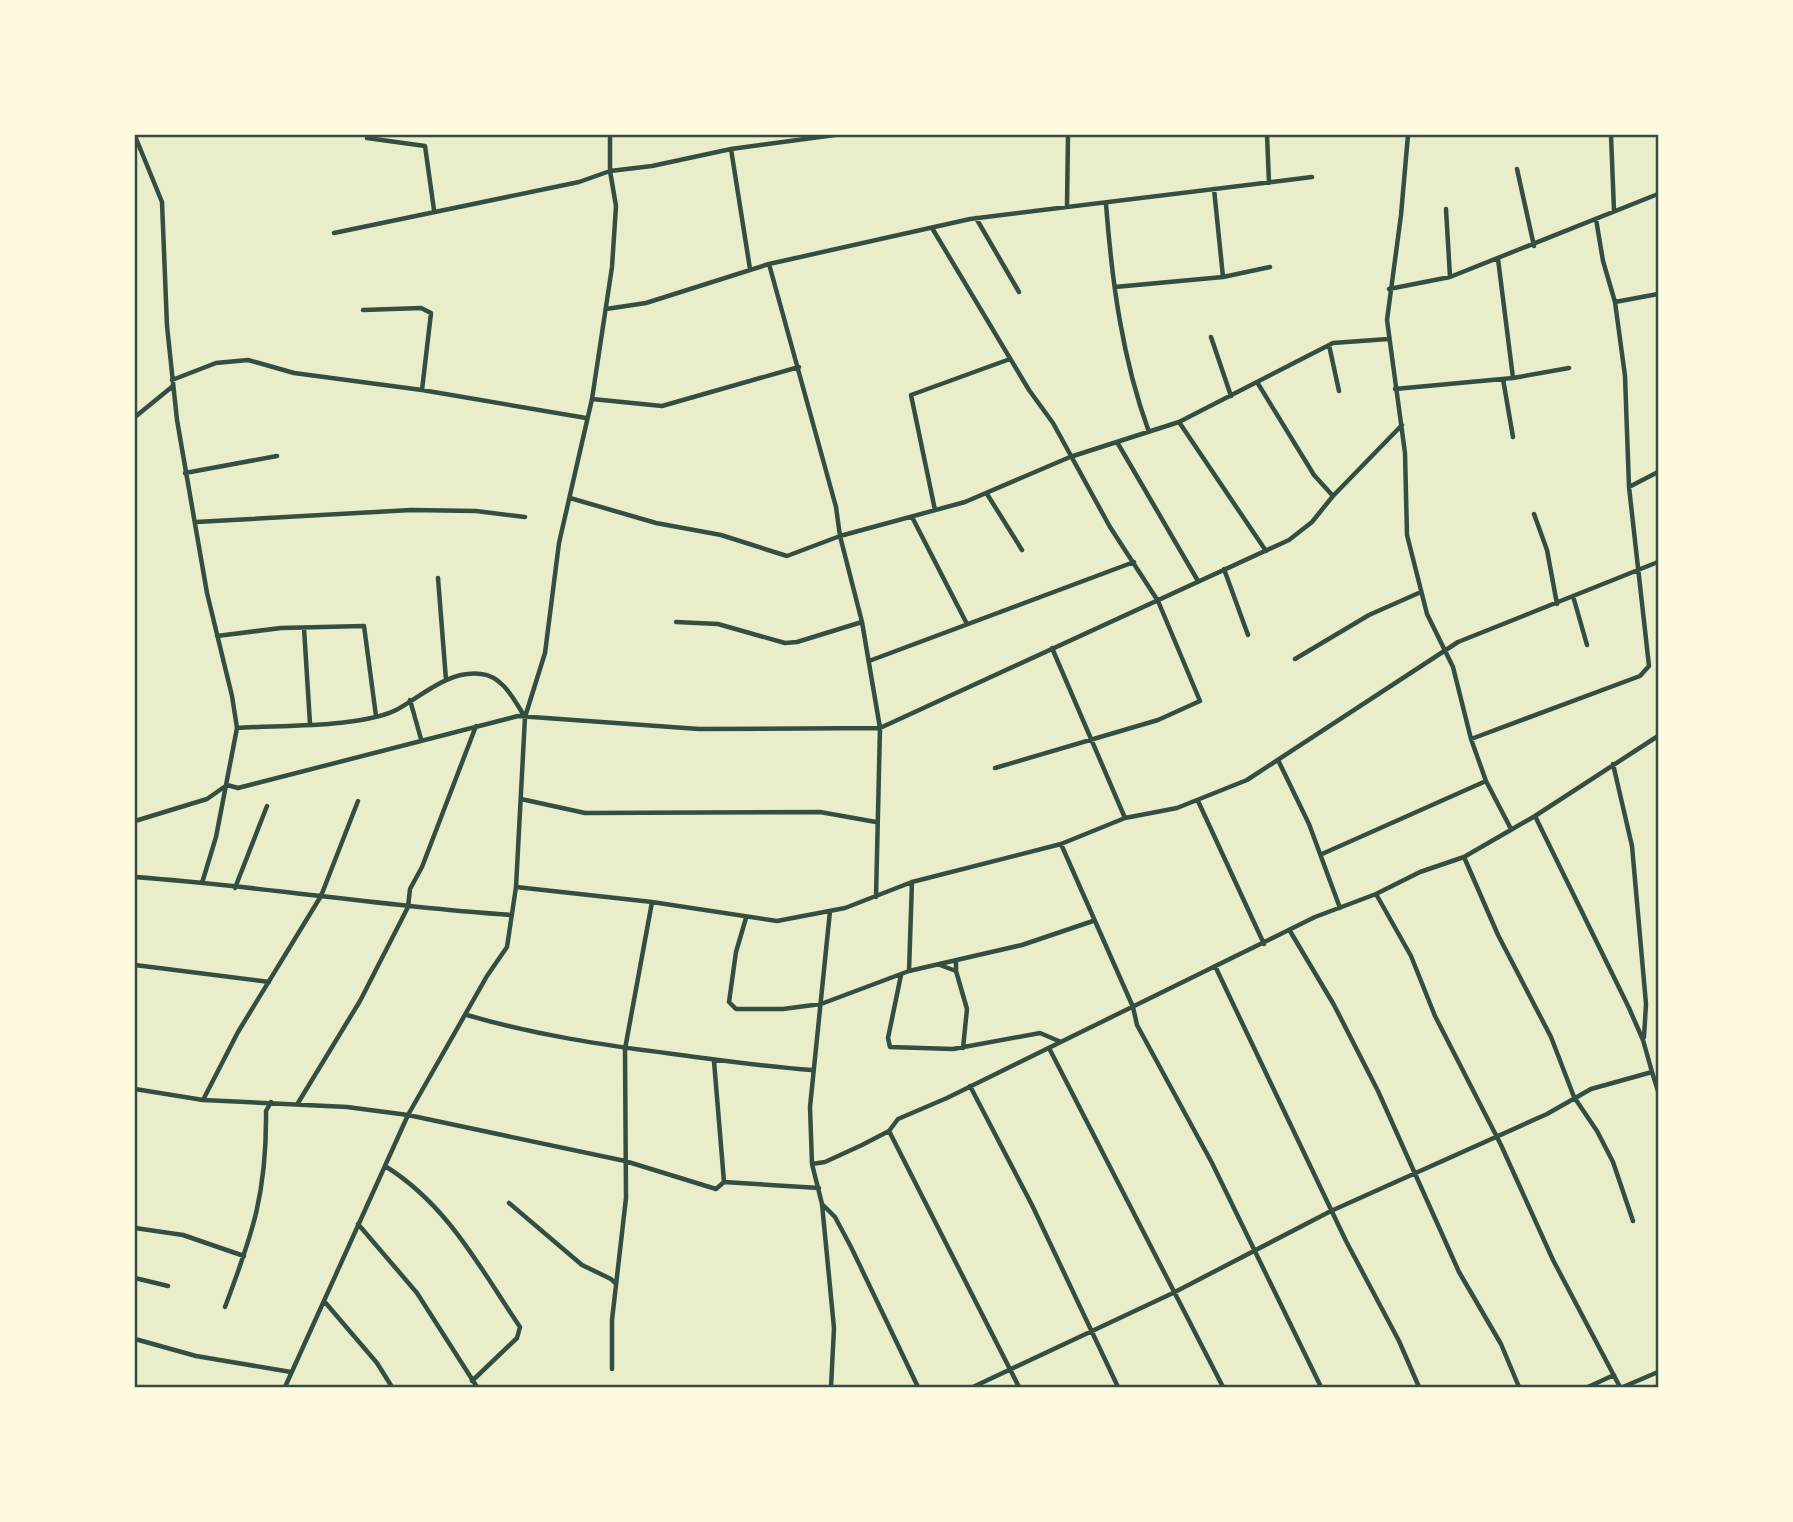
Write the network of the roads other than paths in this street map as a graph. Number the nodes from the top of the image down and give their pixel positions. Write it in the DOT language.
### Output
graph roads {
  1 [pos="135,135"];
  2 [pos="610,135"];
  3 [pos="835,135"];
  4 [pos="1068,135"];
  5 [pos="1267,135"];
  6 [pos="1408,135"];
  7 [pos="1611,135"];
  8 [pos="367,138"];
  9 [pos="731,149"];
  10 [pos="1517,169"];
  11 [pos="610,171"];
  12 [pos="1312,177"];
  13 [pos="1269,183"];
  14 [pos="1213,189"];
  15 [pos="1658,194"];
  16 [pos="1106,204"];
  17 [pos="1067,206"];
  18 [pos="1446,209"];
  19 [pos="434,210"];
  20 [pos="1614,211"];
  21 [pos="976,218"];
  22 [pos="1596,219"];
  23 [pos="932,228"];
  24 [pos="334,233"];
  25 [pos="1534,246"];
  26 [pos="1498,259"];
  27 [pos="769,264"];
  28 [pos="1270,267"];
  29 [pos="750,269"];
  30 [pos="1223,277"];
  31 [pos="1450,277"];
  32 [pos="1115,287"];
  33 [pos="1389,289"];
  34 [pos="1019,292"];
  35 [pos="1658,294"];
  36 [pos="1615,302"];
  37 [pos="606,309"];
  38 [pos="363,310"];
  39 [pos="1211,337"];
  40 [pos="1388,339"];
  41 [pos="1329,345"];
  42 [pos="1010,359"];
  43 [pos="799,367"];
  44 [pos="1569,368"];
  45 [pos="1513,378"];
  46 [pos="1503,379"];
  47 [pos="172,380"];
  48 [pos="1257,382"];
  49 [pos="173,386"];
  50 [pos="1395,389"];
  51 [pos="422,390"];
  52 [pos="1339,391"];
  53 [pos="1231,396"];
  54 [pos="592,399"];
  55 [pos="135,417"];
  56 [pos="586,418"];
  57 [pos="1179,422"];
  58 [pos="1402,425"];
  59 [pos="1149,432"];
  60 [pos="1513,437"];
  61 [pos="1117,442"];
  62 [pos="277,456"];
  63 [pos="1070,457"];
  64 [pos="1658,472"];
  65 [pos="185,473"];
  66 [pos="1629,487"];
  67 [pos="987,494"];
  68 [pos="1333,496"];
  69 [pos="570,498"];
  70 [pos="935,510"];
  71 [pos="1534,514"];
  72 [pos="525,517"];
  73 [pos="912,517"];
  74 [pos="196,522"];
  75 [pos="840,536"];
  76 [pos="1022,550"];
  77 [pos="1266,551"];
  78 [pos="1134,562"];
  79 [pos="1658,562"];
  80 [pos="1224,569"];
  81 [pos="1638,571"];
  82 [pos="438,578"];
  83 [pos="1198,581"];
  84 [pos="1420,592"];
  85 [pos="1573,596"];
  86 [pos="1158,601"];
  87 [pos="1556,604"];
  88 [pos="677,622"];
  89 [pos="862,622"];
  90 [pos="967,624"];
  91 [pos="304,628"];
  92 [pos="1248,635"];
  93 [pos="217,636"];
  94 [pos="1587,645"];
  95 [pos="1052,648"];
  96 [pos="1444,653"];
  97 [pos="1295,659"];
  98 [pos="869,661"];
  99 [pos="446,680"];
  100 [pos="410,701"];
  101 [pos="376,716"];
  102 [pos="525,717"];
  103 [pos="310,723"];
  104 [pos="476,725"];
  105 [pos="237,728"];
  106 [pos="880,728"];
  107 [pos="1658,736"];
  108 [pos="421,739"];
  109 [pos="1089,739"];
  110 [pos="1471,739"];
  111 [pos="1279,762"];
  112 [pos="1613,764"];
  113 [pos="995,768"];
  114 [pos="1486,780"];
  115 [pos="227,785"];
  116 [pos="521,799"];
  117 [pos="358,801"];
  118 [pos="1198,801"];
  119 [pos="267,806"];
  120 [pos="1535,816"];
  121 [pos="1125,818"];
  122 [pos="135,821"];
  123 [pos="876,822"];
  124 [pos="1511,829"];
  125 [pos="1061,844"];
  126 [pos="1322,854"];
  127 [pos="1464,857"];
  128 [pos="135,877"];
  129 [pos="912,882"];
  130 [pos="202,883"];
  131 [pos="516,887"];
  132 [pos="236,888"];
  133 [pos="1376,894"];
  134 [pos="321,896"];
  135 [pos="876,897"];
  136 [pos="652,902"];
  137 [pos="408,907"];
  138 [pos="1340,908"];
  139 [pos="830,911"];
  140 [pos="512,915"];
  141 [pos="746,918"];
  142 [pos="1093,921"];
  143 [pos="1290,931"];
  144 [pos="1264,944"];
  145 [pos="956,961"];
  146 [pos="135,965"];
  147 [pos="939,965"];
  148 [pos="1215,966"];
  149 [pos="909,971"];
  150 [pos="956,971"];
  151 [pos="901,975"];
  152 [pos="270,982"];
  153 [pos="821,1004"];
  154 [pos="1133,1007"];
  155 [pos="467,1015"];
  156 [pos="1643,1040"];
  157 [pos="1061,1042"];
  158 [pos="963,1048"];
  159 [pos="1049,1048"];
  160 [pos="625,1049"];
  161 [pos="714,1061"];
  162 [pos="812,1070"];
  163 [pos="1652,1072"];
  164 [pos="970,1086"];
  165 [pos="135,1089"];
  166 [pos="1658,1091"];
  167 [pos="1574,1097"];
  168 [pos="203,1100"];
  169 [pos="261,1102"];
  170 [pos="271,1102"];
  171 [pos="298,1103"];
  172 [pos="266,1111"];
  173 [pos="408,1115"];
  174 [pos="889,1131"];
  175 [pos="1494,1135"];
  176 [pos="625,1161"];
  177 [pos="812,1164"];
  178 [pos="386,1166"];
  179 [pos="1413,1173"];
  180 [pos="724,1182"];
  181 [pos="819,1188"];
  182 [pos="509,1203"];
  183 [pos="822,1204"];
  184 [pos="1331,1211"];
  185 [pos="1633,1221"];
  186 [pos="358,1224"];
  187 [pos="135,1228"];
  188 [pos="1253,1249"];
  189 [pos="244,1256"];
  190 [pos="617,1276"];
  191 [pos="135,1278"];
  192 [pos="611,1279"];
  193 [pos="616,1285"];
  194 [pos="168,1286"];
  195 [pos="1173,1293"];
  196 [pos="323,1300"];
  197 [pos="225,1307"];
  198 [pos="1091,1330"];
  199 [pos="135,1339"];
  200 [pos="612,1369"];
  201 [pos="1010,1369"];
  202 [pos="292,1372"];
  203 [pos="1658,1372"];
  204 [pos="1614,1375"];
  205 [pos="472,1381"];
  206 [pos="285,1387"];
  207 [pos="392,1387"];
  208 [pos="477,1387"];
  209 [pos="831,1387"];
  210 [pos="918,1387"];
  211 [pos="973,1387"];
  212 [pos="1019,1387"];
  213 [pos="1118,1387"];
  214 [pos="1223,1387"];
  215 [pos="1321,1387"];
  216 [pos="1419,1387"];
  217 [pos="1519,1387"];
  218 [pos="1588,1387"];
  219 [pos="1621,1387"];
  1 -- 47 [label="street"];
  2 -- 11 [label="street"];
  3 -- 9 [label="street"];
  4 -- 17 [label="street"];
  5 -- 13 [label="street"];
  6 -- 33 [label="street"];
  7 -- 20 [label="street"];
  8 -- 19 [label="street"];
  9 -- 11 [label="street"];
  9 -- 29 [label="street"];
  10 -- 25 [label="street"];
  11 -- 19 [label="street"];
  11 -- 37 [label="street"];
  12 -- 13 [label="street"];
  13 -- 14 [label="street"];
  14 -- 16 [label="street"];
  14 -- 30 [label="street"];
  15 -- 20 [label="street"];
  16 -- 17 [label="street"];
  16 -- 32 [label="street"];
  17 -- 21 [label="street"];
  18 -- 31 [label="street"];
  19 -- 24 [label="street"];
  20 -- 22 [label="street"];
  21 -- 23 [label="street"];
  21 -- 34 [label="street"];
  22 -- 25 [label="street"];
  22 -- 36 [label="street"];
  23 -- 27 [label="street"];
  23 -- 42 [label="street"];
  25 -- 26 [label="street"];
  26 -- 31 [label="street"];
  26 -- 45 [label="street"];
  27 -- 29 [label="street"];
  27 -- 43 [label="street"];
  28 -- 30 [label="street"];
  29 -- 37 [label="street"];
  30 -- 32 [label="street"];
  31 -- 33 [label="street"];
  32 -- 59 [label="street"];
  33 -- 40 [label="street"];
  35 -- 36 [label="street"];
  36 -- 66 [label="street"];
  37 -- 54 [label="street"];
  38 -- 51 [label="street"];
  39 -- 53 [label="street"];
  40 -- 41 [label="street"];
  40 -- 50 [label="street"];
  41 -- 48 [label="street"];
  41 -- 52 [label="street"];
  42 -- 63 [label="street"];
  42 -- 70 [label="street"];
  43 -- 54 [label="street"];
  43 -- 75 [label="street"];
  44 -- 45 [label="street"];
  45 -- 46 [label="street"];
  46 -- 50 [label="street"];
  46 -- 60 [label="street"];
  47 -- 49 [label="street"];
  47 -- 51 [label="street"];
  48 -- 53 [label="street"];
  48 -- 68 [label="street"];
  49 -- 55 [label="street"];
  49 -- 65 [label="street"];
  50 -- 58 [label="street"];
  51 -- 56 [label="street"];
  53 -- 57 [label="street"];
  54 -- 56 [label="street"];
  56 -- 69 [label="street"];
  57 -- 59 [label="street"];
  57 -- 77 [label="street"];
  58 -- 68 [label="street"];
  58 -- 84 [label="street"];
  59 -- 61 [label="street"];
  61 -- 63 [label="street"];
  61 -- 83 [label="street"];
  62 -- 65 [label="street"];
  63 -- 67 [label="street"];
  63 -- 78 [label="street"];
  64 -- 66 [label="street"];
  65 -- 74 [label="street"];
  66 -- 81 [label="street"];
  67 -- 70 [label="street"];
  67 -- 76 [label="street"];
  68 -- 77 [label="street"];
  69 -- 75 [label="street"];
  69 -- 102 [label="street"];
  70 -- 73 [label="street"];
  71 -- 87 [label="street"];
  72 -- 74 [label="street"];
  73 -- 75 [label="street"];
  73 -- 90 [label="street"];
  74 -- 93 [label="street"];
  75 -- 89 [label="street"];
  77 -- 80 [label="street"];
  78 -- 86 [label="street"];
  78 -- 90 [label="street"];
  79 -- 81 [label="street"];
  80 -- 83 [label="street"];
  80 -- 92 [label="street"];
  81 -- 85 [label="street"];
  81 -- 110 [label="street"];
  82 -- 99 [label="street"];
  83 -- 86 [label="street"];
  84 -- 96 [label="street"];
  84 -- 97 [label="street"];
  85 -- 87 [label="street"];
  85 -- 94 [label="street"];
  86 -- 95 [label="street"];
  86 -- 109 [label="street"];
  87 -- 96 [label="street"];
  88 -- 89 [label="street"];
  89 -- 98 [label="street"];
  90 -- 98 [label="street"];
  91 -- 93 [label="street"];
  91 -- 101 [label="street"];
  91 -- 103 [label="street"];
  93 -- 105 [label="street"];
  95 -- 106 [label="street"];
  95 -- 109 [label="street"];
  96 -- 110 [label="street"];
  96 -- 111 [label="street"];
  98 -- 106 [label="street"];
  99 -- 100 [label="street"];
  99 -- 102 [label="street"];
  100 -- 101 [label="street"];
  100 -- 108 [label="street"];
  101 -- 103 [label="street"];
  102 -- 104 [label="street"];
  102 -- 106 [label="street"];
  102 -- 116 [label="street"];
  103 -- 105 [label="street"];
  104 -- 108 [label="street"];
  104 -- 137 [label="street"];
  105 -- 115 [label="street"];
  106 -- 123 [label="street"];
  107 -- 112 [label="street"];
  108 -- 115 [label="street"];
  109 -- 113 [label="street"];
  109 -- 121 [label="street"];
  110 -- 114 [label="street"];
  111 -- 118 [label="street"];
  111 -- 126 [label="street"];
  112 -- 120 [label="street"];
  112 -- 156 [label="street"];
  114 -- 124 [label="street"];
  114 -- 126 [label="street"];
  115 -- 122 [label="street"];
  115 -- 130 [label="street"];
  116 -- 123 [label="street"];
  116 -- 131 [label="street"];
  117 -- 134 [label="street"];
  118 -- 121 [label="street"];
  118 -- 144 [label="street"];
  119 -- 132 [label="street"];
  120 -- 124 [label="street"];
  120 -- 156 [label="street"];
  121 -- 125 [label="street"];
  123 -- 135 [label="street"];
  124 -- 127 [label="street"];
  125 -- 129 [label="street"];
  125 -- 142 [label="street"];
  126 -- 138 [label="street"];
  127 -- 133 [label="street"];
  127 -- 167 [label="street"];
  128 -- 130 [label="street"];
  129 -- 135 [label="street"];
  129 -- 149 [label="street"];
  130 -- 132 [label="street"];
  131 -- 136 [label="street"];
  131 -- 140 [label="street"];
  132 -- 134 [label="street"];
  133 -- 138 [label="street"];
  133 -- 175 [label="street"];
  134 -- 137 [label="street"];
  134 -- 152 [label="street"];
  135 -- 139 [label="street"];
  136 -- 141 [label="street"];
  136 -- 160 [label="street"];
  137 -- 140 [label="street"];
  137 -- 171 [label="street"];
  138 -- 143 [label="street"];
  139 -- 141 [label="street"];
  139 -- 153 [label="street"];
  140 -- 155 [label="street"];
  141 -- 153 [label="street"];
  142 -- 145 [label="street"];
  142 -- 154 [label="street"];
  143 -- 144 [label="street"];
  143 -- 179 [label="street"];
  144 -- 148 [label="street"];
  145 -- 147 [label="street"];
  145 -- 150 [label="street"];
  146 -- 152 [label="street"];
  147 -- 149 [label="street"];
  147 -- 150 [label="street"];
  148 -- 154 [label="street"];
  148 -- 184 [label="street"];
  149 -- 151 [label="street"];
  150 -- 158 [label="street"];
  151 -- 153 [label="street"];
  151 -- 158 [label="street"];
  152 -- 168 [label="street"];
  153 -- 162 [label="street"];
  154 -- 157 [label="street"];
  154 -- 188 [label="street"];
  155 -- 160 [label="street"];
  155 -- 173 [label="street"];
  156 -- 163 [label="street"];
  157 -- 158 [label="street"];
  157 -- 159 [label="street"];
  159 -- 164 [label="street"];
  159 -- 195 [label="street"];
  160 -- 161 [label="street"];
  160 -- 176 [label="street"];
  161 -- 162 [label="street"];
  161 -- 180 [label="street"];
  162 -- 177 [label="street"];
  163 -- 166 [label="street"];
  163 -- 167 [label="street"];
  164 -- 174 [label="street"];
  164 -- 198 [label="street"];
  165 -- 168 [label="street"];
  167 -- 175 [label="street"];
  167 -- 185 [label="street"];
  168 -- 169 [label="street"];
  169 -- 170 [label="street"];
  169 -- 172 [label="street"];
  170 -- 171 [label="street"];
  170 -- 172 [label="street"];
  171 -- 173 [label="street"];
  172 -- 189 [label="street"];
  173 -- 176 [label="street"];
  173 -- 178 [label="street"];
  174 -- 177 [label="street"];
  174 -- 201 [label="street"];
  175 -- 179 [label="street"];
  175 -- 204 [label="street"];
  176 -- 180 [label="street"];
  176 -- 190 [label="street"];
  177 -- 181 [label="street"];
  178 -- 186 [label="street"];
  178 -- 205 [label="street"];
  179 -- 184 [label="street"];
  179 -- 217 [label="street"];
  180 -- 181 [label="street"];
  181 -- 183 [label="street"];
  182 -- 192 [label="street"];
  183 -- 209 [label="street"];
  183 -- 210 [label="street"];
  184 -- 188 [label="street"];
  184 -- 216 [label="street"];
  186 -- 196 [label="street"];
  186 -- 205 [label="street"];
  187 -- 189 [label="street"];
  188 -- 195 [label="street"];
  188 -- 215 [label="street"];
  189 -- 197 [label="street"];
  190 -- 192 [label="street"];
  190 -- 193 [label="street"];
  191 -- 194 [label="street"];
  192 -- 193 [label="street"];
  193 -- 200 [label="street"];
  195 -- 198 [label="street"];
  195 -- 214 [label="street"];
  196 -- 202 [label="street"];
  196 -- 207 [label="street"];
  198 -- 201 [label="street"];
  198 -- 213 [label="street"];
  199 -- 202 [label="street"];
  201 -- 211 [label="street"];
  201 -- 212 [label="street"];
  202 -- 206 [label="street"];
  203 -- 219 [label="street"];
  204 -- 218 [label="street"];
  204 -- 219 [label="street"];
  205 -- 208 [label="street"];
}
